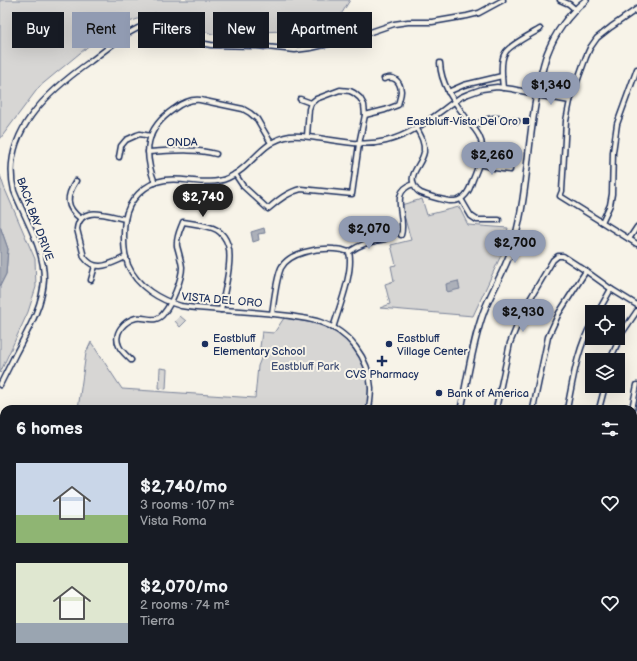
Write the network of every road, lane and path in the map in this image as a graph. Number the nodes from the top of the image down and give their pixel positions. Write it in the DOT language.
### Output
graph roads {
  1 [pos="503,0"];
  2 [pos="560,0"];
  3 [pos="586,0"];
  4 [pos="637,9"];
  5 [pos="576,10"];
  6 [pos="540,30"];
  7 [pos="440,64"];
  8 [pos="637,69"];
  9 [pos="502,76"];
  10 [pos="384,79"];
  11 [pos="503,88"];
  12 [pos="448,92"];
  13 [pos="536,94"];
  14 [pos="300,98"];
  15 [pos="571,100"];
  16 [pos="454,102"];
  17 [pos="311,103"];
  18 [pos="365,115"];
  19 [pos="517,121"];
  20 [pos="473,127"];
  21 [pos="417,129"];
  22 [pos="150,136"];
  23 [pos="307,136"];
  24 [pos="271,143"];
  25 [pos="359,144"];
  26 [pos="148,152"];
  27 [pos="216,154"];
  28 [pos="118,158"];
  29 [pos="479,164"];
  30 [pos="510,170"];
  31 [pos="235,174"];
  32 [pos="76,181"];
  33 [pos="155,183"];
  34 [pos="413,184"];
  35 [pos="462,199"];
  36 [pos="80,219"];
  37 [pos="125,219"];
  38 [pos="499,220"];
  39 [pos="602,222"];
  40 [pos="637,227"];
  41 [pos="401,235"];
  42 [pos="385,239"];
  43 [pos="630,239"];
  44 [pos="637,244"];
  45 [pos="349,252"];
  46 [pos="126,257"];
  47 [pos="95,266"];
  48 [pos="586,271"];
  49 [pos="91,280"];
  50 [pos="611,289"];
  51 [pos="170,303"];
  52 [pos="602,305"];
  53 [pos="637,305"];
  54 [pos="221,310"];
  55 [pos="637,311"];
  56 [pos="272,314"];
  57 [pos="333,328"];
  58 [pos="585,340"];
  59 [pos="613,353"];
  60 [pos="130,360"];
  61 [pos="0,385"];
  62 [pos="637,385"];
  63 [pos="602,393"];
  64 [pos="370,405"];
  65 [pos="462,405"];
  66 [pos="497,405"];
  67 [pos="534,405"];
  68 [pos="568,405"];
  69 [pos="600,405"];
  70 [pos="633,405"];
  1 -- 61 [label="street, BACK BAY DRIVE"];
  2 -- 5 [label="street"];
  3 -- 5 [label="main road"];
  4 -- 15 [label="street"];
  5 -- 13 [label="main road"];
  6 -- 9 [label="street"];
  7 -- 12 [label="street"];
  8 -- 39 [label="street"];
  9 -- 11 [label="street"];
  9 -- 12 [label="street"];
  10 -- 18 [label="street"];
  11 -- 13 [label="street, VISTA DEL ORO"];
  11 -- 16 [label="street, VISTA DEL ORO"];
  12 -- 16 [label="street"];
  13 -- 15 [label="street, VISTA DEL ORO"];
  13 -- 65 [label="main road"];
  14 -- 17 [label="street"];
  15 -- 39 [label="street"];
  16 -- 20 [label="street"];
  16 -- 21 [label="street, VISTA DEL ORO"];
  17 -- 18 [label="street"];
  17 -- 23 [label="street"];
  18 -- 25 [label="street"];
  19 -- 20 [label="street"];
  20 -- 29 [label="street"];
  21 -- 25 [label="street, VISTA DEL ORO"];
  21 -- 34 [label="street"];
  22 -- 24 [label="street"];
  22 -- 26 [label="street"];
  22 -- 28 [label="street"];
  23 -- 24 [label="street, VISTA DEL ORO"];
  23 -- 25 [label="street, VISTA DEL ORO"];
  24 -- 31 [label="street, VISTA DEL ORO"];
  25 -- 31 [label="street"];
  26 -- 27 [label="street, ONDA"];
  26 -- 33 [label="street"];
  29 -- 30 [label="street"];
  29 -- 35 [label="street"];
  31 -- 33 [label="street, VISTA DEL ORO"];
  32 -- 36 [label="street"];
  33 -- 37 [label="street, VISTA DEL ORO"];
  34 -- 35 [label="street"];
  34 -- 41 [label="street"];
  35 -- 38 [label="street"];
  36 -- 37 [label="street"];
  36 -- 47 [label="street"];
  37 -- 46 [label="street, VISTA DEL ORO"];
  39 -- 43 [label="street"];
  40 -- 43 [label="street"];
  42 -- 45 [label="street"];
  43 -- 44 [label="street"];
  45 -- 56 [label="street"];
  45 -- 57 [label="street"];
  46 -- 47 [label="street"];
  46 -- 51 [label="street, VISTA DEL ORO"];
  47 -- 49 [label="street"];
  48 -- 50 [label="street"];
  48 -- 66 [label="street"];
  48 -- 67 [label="street"];
  50 -- 52 [label="street"];
  50 -- 53 [label="street"];
  51 -- 54 [label="street, VISTA DEL ORO"];
  51 -- 54 [label="street"];
  51 -- 60 [label="street"];
  54 -- 56 [label="street, VISTA DEL ORO"];
  55 -- 59 [label="street"];
  56 -- 57 [label="street, VISTA DEL ORO"];
  57 -- 64 [label="street, VISTA DEL ORO"];
  58 -- 68 [label="street"];
  62 -- 70 [label="street"];
  63 -- 69 [label="street"];
}
